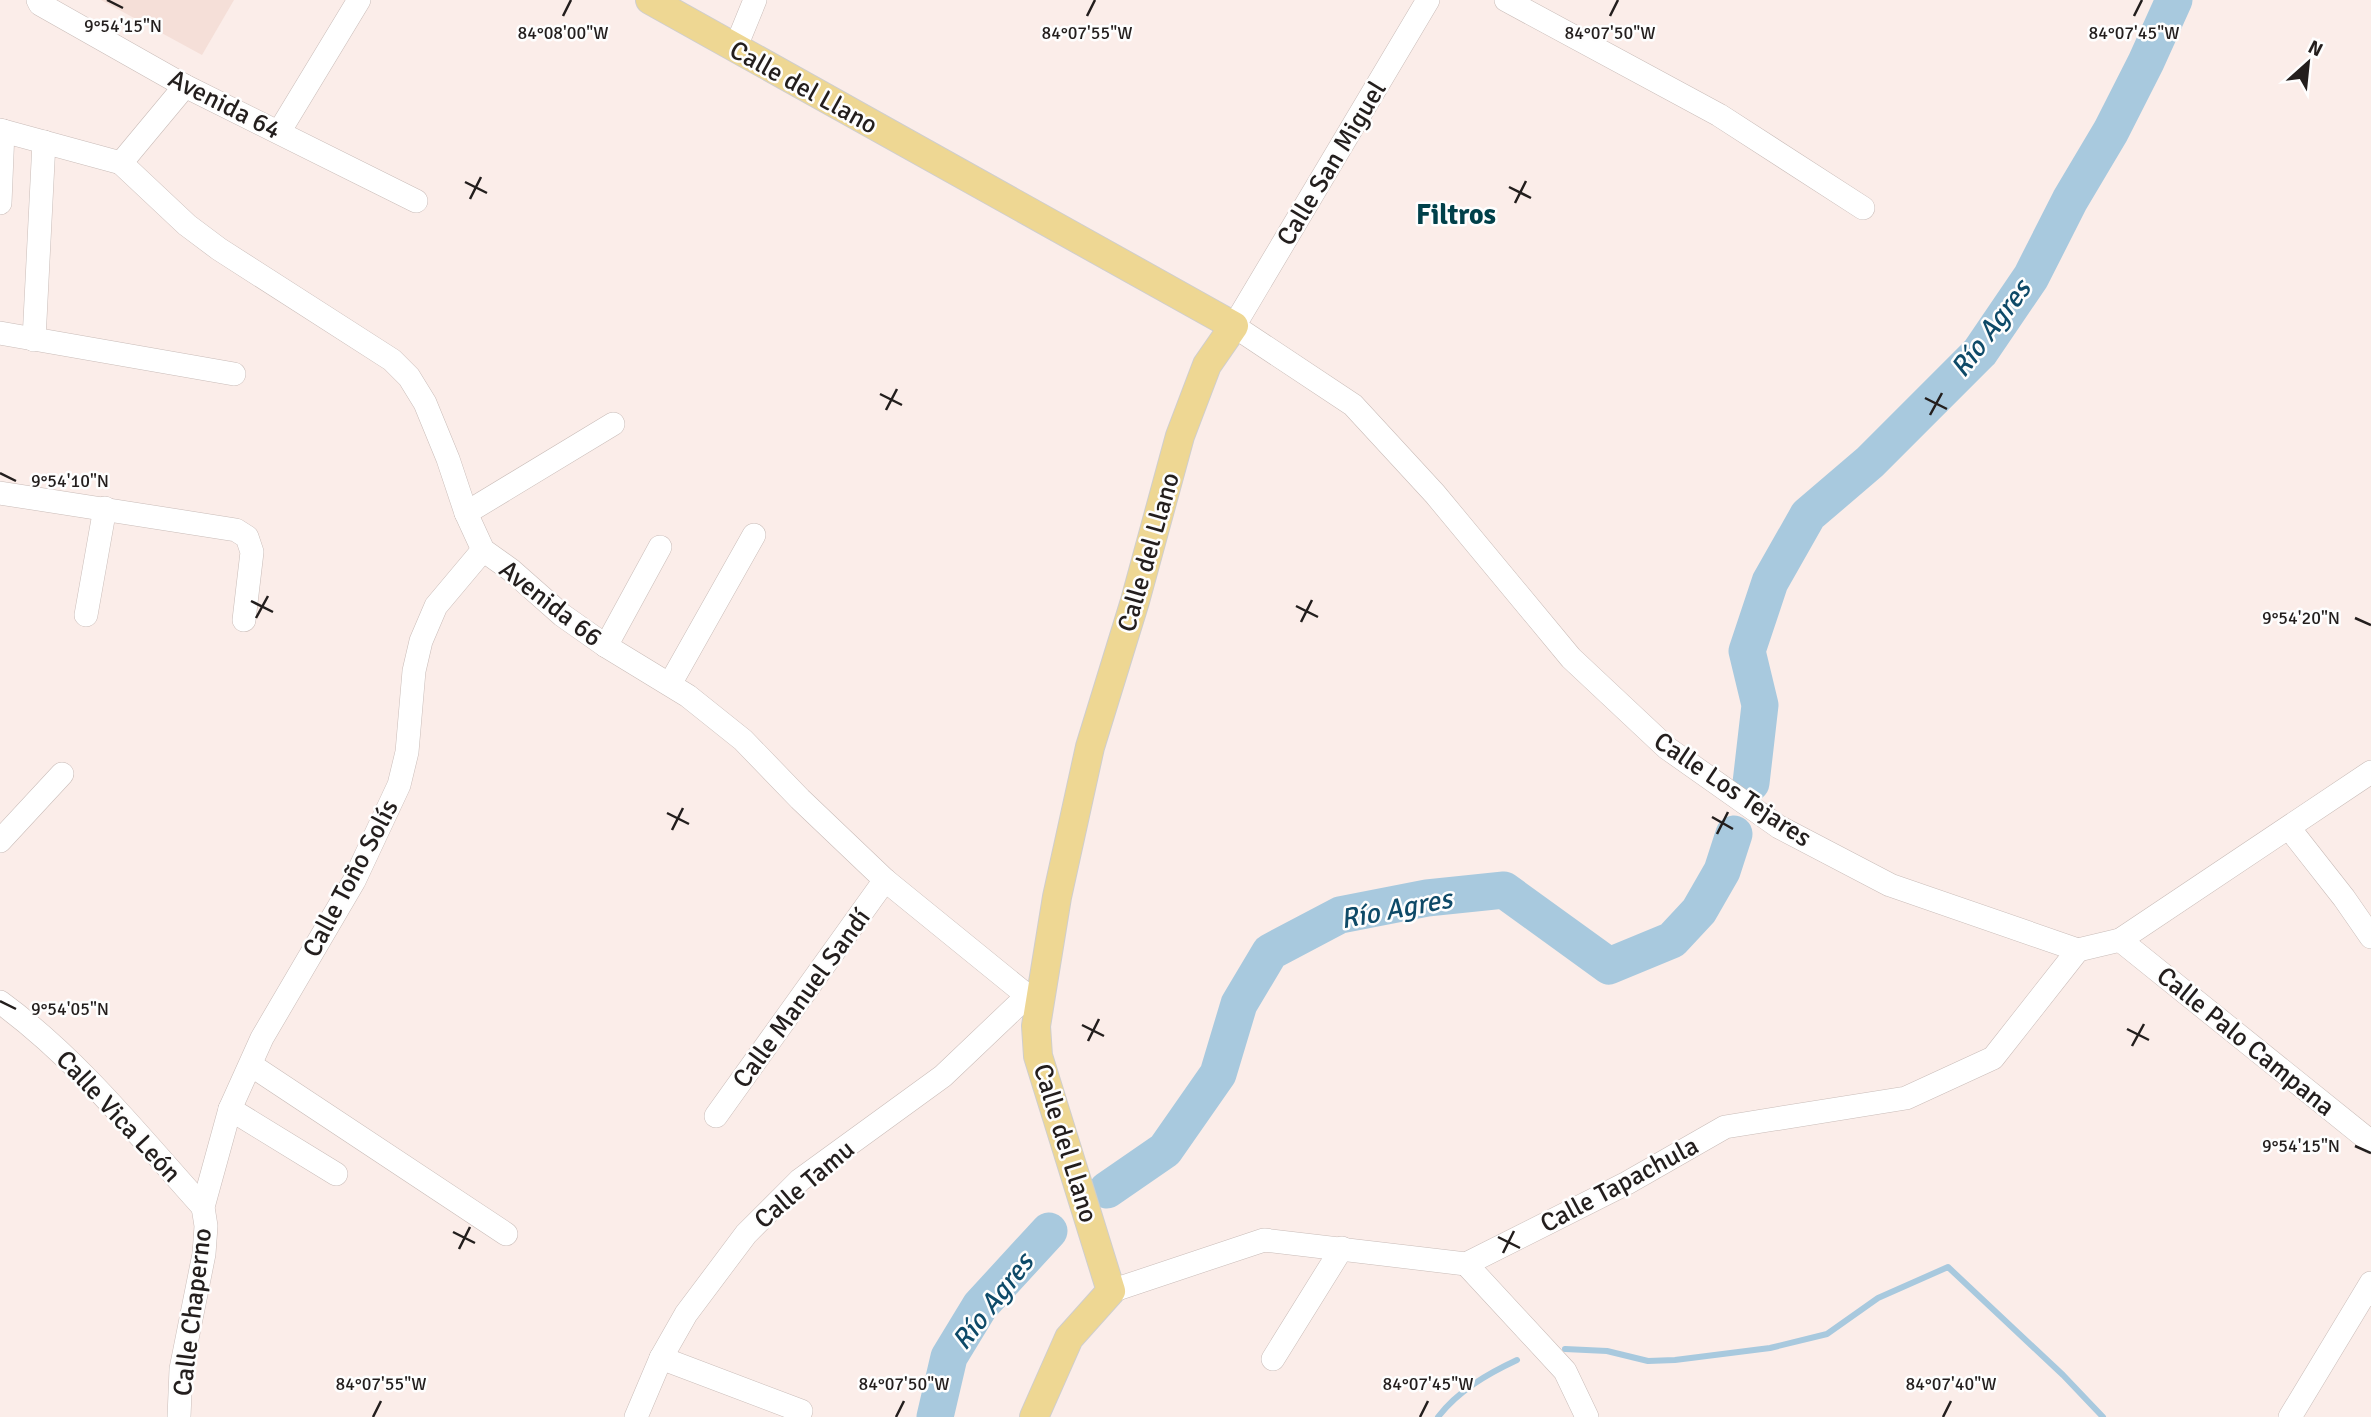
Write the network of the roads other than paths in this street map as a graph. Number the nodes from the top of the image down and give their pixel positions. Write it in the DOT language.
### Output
graph roads {
  1 [pos="38,0"];
  2 [pos="359,0"];
  3 [pos="650,0"];
  4 [pos="755,0"];
  5 [pos="1428,0"];
  6 [pos="1506,0"];
  7 [pos="735,49"];
  8 [pos="185,86"];
  9 [pos="2,130"];
  10 [pos="279,132"];
  11 [pos="44,142"];
  12 [pos="121,163"];
  13 [pos="416,201"];
  14 [pos="0,203"];
  15 [pos="1863,208"];
  16 [pos="1234,326"];
  17 [pos="0,334"];
  18 [pos="34,340"];
  19 [pos="234,374"];
  20 [pos="613,424"];
  21 [pos="0,493"];
  22 [pos="105,508"];
  23 [pos="466,513"];
  24 [pos="754,535"];
  25 [pos="660,547"];
  26 [pos="483,550"];
  27 [pos="86,615"];
  28 [pos="244,620"];
  29 [pos="606,646"];
  30 [pos="670,684"];
  31 [pos="2371,772"];
  32 [pos="62,774"];
  33 [pos="2289,828"];
  34 [pos="0,841"];
  35 [pos="885,880"];
  36 [pos="2371,937"];
  37 [pos="2120,940"];
  38 [pos="2078,950"];
  39 [pos="1033,1001"];
  40 [pos="0,1002"];
  41 [pos="251,1065"];
  42 [pos="230,1110"];
  43 [pos="716,1116"];
  44 [pos="2371,1142"];
  45 [pos="336,1174"];
  46 [pos="203,1207"];
  47 [pos="506,1234"];
  48 [pos="1342,1248"];
  49 [pos="1466,1264"];
  50 [pos="2371,1283"];
  51 [pos="1111,1291"];
  52 [pos="661,1358"];
  53 [pos="1273,1359"];
  54 [pos="801,1411"];
  55 [pos="179,1417"];
  56 [pos="636,1417"];
  57 [pos="1034,1417"];
  58 [pos="1587,1417"];
  59 [pos="2290,1417"];
  1 -- 8 [label="street, Avenida 64"];
  2 -- 10 [label="street"];
  3 -- 7 [label="main road, Calle del Llano"];
  4 -- 7 [label="street"];
  5 -- 16 [label="street, Calle San Miguel"];
  6 -- 15 [label="street"];
  7 -- 16 [label="main road, Calle del Llano"];
  8 -- 10 [label="street, Avenida 64"];
  8 -- 12 [label="street"];
  9 -- 11 [label="street"];
  9 -- 14 [label="street"];
  10 -- 13 [label="street, Avenida 64"];
  11 -- 12 [label="street"];
  11 -- 18 [label="street"];
  12 -- 23 [label="street, Avenida 66"];
  16 -- 38 [label="street, Calle Los Tejares"];
  16 -- 39 [label="main road, Calle del Llano"];
  17 -- 18 [label="street"];
  18 -- 19 [label="street"];
  20 -- 23 [label="street"];
  21 -- 22 [label="street"];
  22 -- 27 [label="street"];
  22 -- 28 [label="street"];
  23 -- 26 [label="street, Avenida 66"];
  24 -- 30 [label="street"];
  25 -- 29 [label="street"];
  26 -- 29 [label="street, Avenida 66"];
  26 -- 41 [label="street, Calle Toño Solís"];
  29 -- 30 [label="street, Avenida 66"];
  30 -- 35 [label="street, Avenida 66"];
  31 -- 33 [label="street"];
  32 -- 34 [label="street"];
  33 -- 36 [label="street"];
  33 -- 37 [label="street"];
  35 -- 39 [label="street, Avenida 66"];
  35 -- 43 [label="street, Calle Manuel Sandí"];
  37 -- 38 [label="street"];
  37 -- 44 [label="street, Calle Palo Campana"];
  38 -- 49 [label="street, Calle Tapachula"];
  39 -- 51 [label="main road, Calle del Llano"];
  39 -- 52 [label="street, Calle Tamu"];
  40 -- 46 [label="street, Calle Vica León"];
  41 -- 42 [label="street, Calle Toño Solís"];
  41 -- 47 [label="street"];
  42 -- 45 [label="street"];
  42 -- 46 [label="street, Calle Toño Solís"];
  46 -- 55 [label="street, Calle Chaperno"];
  48 -- 49 [label="street"];
  48 -- 51 [label="street"];
  48 -- 53 [label="street"];
  49 -- 58 [label="street"];
  50 -- 59 [label="street"];
  51 -- 57 [label="main road"];
  52 -- 54 [label="street"];
  52 -- 56 [label="street, Calle Tamu"];
}
